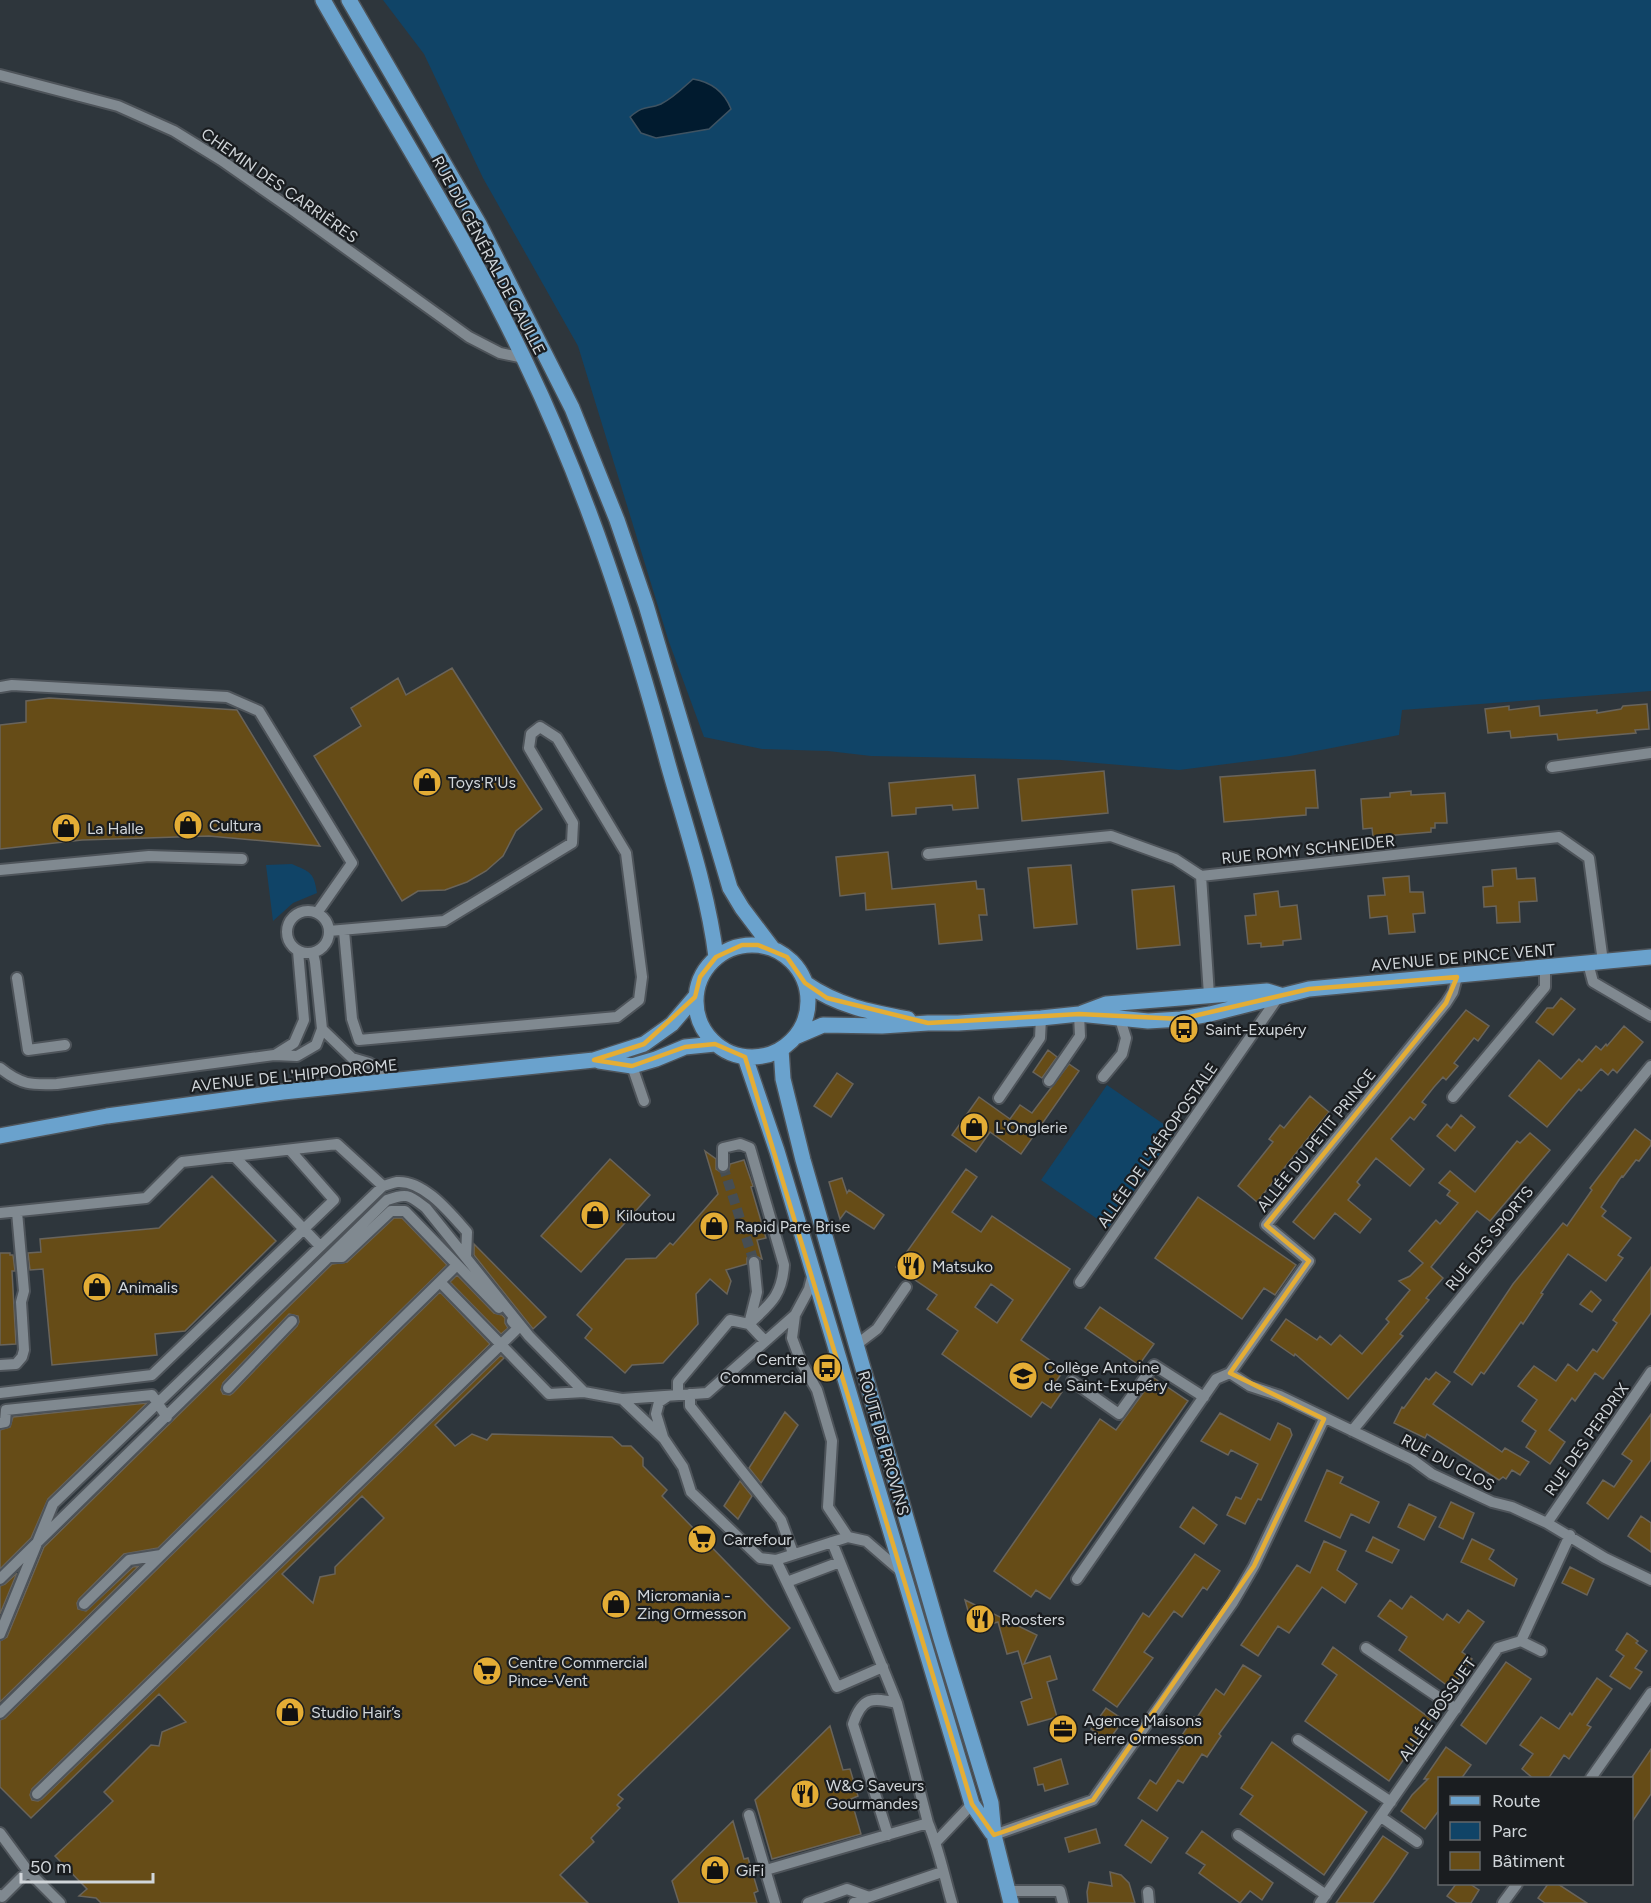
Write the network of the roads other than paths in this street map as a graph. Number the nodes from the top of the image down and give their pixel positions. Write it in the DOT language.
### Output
graph roads {
  1 [pos="323,0"];
  2 [pos="349,0"];
  3 [pos="0,75"];
  4 [pos="524,358"];
  5 [pos="0,687"];
  6 [pos="1651,753"];
  7 [pos="1552,767"];
  8 [pos="928,854"];
  9 [pos="242,859"];
  10 [pos="0,870"];
  11 [pos="1202,876"];
  12 [pos="317,913"];
  13 [pos="329,931"];
  14 [pos="344,931"];
  15 [pos="773,949"];
  16 [pos="298,951"];
  17 [pos="313,953"];
  18 [pos="716,957"];
  19 [pos="1651,957"];
  20 [pos="1596,963"];
  21 [pos="1545,968"];
  22 [pos="1457,977"];
  23 [pos="17,978"];
  24 [pos="805,983"];
  25 [pos="1209,995"];
  26 [pos="1280,995"];
  27 [pos="695,996"];
  28 [pos="1079,1014"];
  29 [pos="1651,1016"];
  30 [pos="1041,1018"];
  31 [pos="1120,1019"];
  32 [pos="928,1023"];
  33 [pos="322,1029"];
  34 [pos="795,1037"];
  35 [pos="715,1044"];
  36 [pos="65,1046"];
  37 [pos="781,1049"];
  38 [pos="274,1055"];
  39 [pos="745,1057"];
  40 [pos="594,1060"];
  41 [pos="632,1066"];
  42 [pos="1651,1066"];
  43 [pos="0,1068"];
  44 [pos="1103,1077"];
  45 [pos="399,1081"];
  46 [pos="1049,1081"];
  47 [pos="1453,1097"];
  48 [pos="999,1098"];
  49 [pos="644,1101"];
  50 [pos="0,1136"];
  51 [pos="290,1150"];
  52 [pos="234,1156"];
  53 [pos="723,1166"];
  54 [pos="382,1186"];
  55 [pos="17,1212"];
  56 [pos="0,1213"];
  57 [pos="304,1229"];
  58 [pos="319,1245"];
  59 [pos="330,1257"];
  60 [pos="461,1261"];
  61 [pos="754,1262"];
  62 [pos="813,1273"];
  63 [pos="440,1282"];
  64 [pos="1080,1282"];
  65 [pos="906,1287"];
  66 [pos="795,1315"];
  67 [pos="292,1321"];
  68 [pos="749,1324"];
  69 [pos="765,1341"];
  70 [pos="856,1346"];
  71 [pos="0,1365"];
  72 [pos="1651,1372"];
  73 [pos="1230,1373"];
  74 [pos="1072,1382"];
  75 [pos="228,1388"];
  76 [pos="584,1392"];
  77 [pos="0,1393"];
  78 [pos="679,1395"];
  79 [pos="1204,1397"];
  80 [pos="622,1399"];
  81 [pos="3,1410"];
  82 [pos="167,1417"];
  83 [pos="1324,1419"];
  84 [pos="0,1423"];
  85 [pos="1352,1431"];
  86 [pos="664,1439"];
  87 [pos="1547,1523"];
  88 [pos="1570,1535"];
  89 [pos="849,1538"];
  90 [pos="832,1542"];
  91 [pos="793,1553"];
  92 [pos="161,1555"];
  93 [pos="776,1560"];
  94 [pos="840,1562"];
  95 [pos="904,1574"];
  96 [pos="0,1579"];
  97 [pos="1077,1579"];
  98 [pos="1651,1580"];
  99 [pos="787,1582"];
  100 [pos="84,1604"];
  101 [pos="0,1634"];
  102 [pos="1521,1641"];
  103 [pos="1366,1648"];
  104 [pos="1541,1651"];
  105 [pos="883,1667"];
  106 [pos="1651,1693"];
  107 [pos="897,1703"];
  108 [pos="1456,1709"];
  109 [pos="0,1713"];
  110 [pos="1298,1740"];
  111 [pos="1592,1777"];
  112 [pos="37,1794"];
  113 [pos="1390,1803"];
  114 [pos="972,1804"];
  115 [pos="749,1815"];
  116 [pos="1381,1817"];
  117 [pos="928,1823"];
  118 [pos="0,1833"];
  119 [pos="888,1835"];
  120 [pos="994,1835"];
  121 [pos="1239,1835"];
  122 [pos="936,1842"];
  123 [pos="1417,1842"];
  124 [pos="766,1870"];
  125 [pos="28,1871"];
  126 [pos="942,1872"];
  127 [pos="1516,1885"];
  128 [pos="0,1897"];
  129 [pos="869,1897"];
  130 [pos="1009,1897"];
  131 [pos="1322,1901"];
  132 [pos="60,1903"];
  133 [pos="775,1903"];
  134 [pos="808,1903"];
  135 [pos="854,1903"];
  136 [pos="952,1903"];
  137 [pos="1063,1903"];
  138 [pos="1503,1903"];
  1 -- 4 [label="main road, RUE DU GÉNÉRAL DE GAULLE"];
  2 -- 15 [label="main road"];
  3 -- 4 [label="street, CHEMIN DES CARRIÈRES"];
  4 -- 18 [label="main road, RUE DU GÉNÉRAL DE GAULLE"];
  5 -- 12 [label="street"];
  6 -- 7 [label="street"];
  8 -- 11 [label="street, RUE ROMY SCHNEIDER"];
  9 -- 10 [label="street"];
  11 -- 20 [label="street, RUE ROMY SCHNEIDER"];
  11 -- 25 [label="street"];
  12 -- 13 [label="street"];
  12 -- 16 [label="street"];
  13 -- 14 [label="street"];
  13 -- 17 [label="street"];
  14 -- 14 [label="street"];
  15 -- 18 [label="main road"];
  15 -- 24 [label="main road"];
  16 -- 17 [label="street"];
  16 -- 38 [label="street"];
  17 -- 33 [label="street"];
  18 -- 27 [label="main road"];
  19 -- 20 [label="main road, AVENUE DE PINCE VENT"];
  20 -- 21 [label="main road, AVENUE DE PINCE VENT"];
  20 -- 29 [label="street"];
  21 -- 22 [label="main road, AVENUE DE PINCE VENT"];
  21 -- 47 [label="street"];
  22 -- 26 [label="main road, AVENUE DE PINCE VENT"];
  22 -- 73 [label="street, ALLÉE DU PETIT PRINCE"];
  23 -- 36 [label="street"];
  24 -- 32 [label="main road, AVENUE DE PINCE VENT"];
  24 -- 34 [label="main road"];
  25 -- 26 [label="main road, AVENUE DE PINCE VENT"];
  25 -- 28 [label="main road, AVENUE DE PINCE VENT"];
  26 -- 31 [label="main road, AVENUE DE PINCE VENT"];
  26 -- 64 [label="street, ALLÉE DE L'AÉROPOSTALE"];
  27 -- 35 [label="main road"];
  27 -- 40 [label="main road, AVENUE DE L'HIPPODROME"];
  28 -- 30 [label="main road, AVENUE DE PINCE VENT"];
  28 -- 31 [label="main road, AVENUE DE PINCE VENT"];
  28 -- 46 [label="street"];
  30 -- 32 [label="main road, AVENUE DE PINCE VENT"];
  30 -- 48 [label="street"];
  31 -- 44 [label="street"];
  32 -- 34 [label="main road, AVENUE DE PINCE VENT"];
  33 -- 38 [label="street"];
  33 -- 45 [label="street"];
  34 -- 37 [label="main road"];
  35 -- 39 [label="main road"];
  35 -- 41 [label="main road, AVENUE DE L'HIPPODROME"];
  37 -- 39 [label="main road"];
  37 -- 70 [label="main road, ROUTE DE PROVINS"];
  38 -- 43 [label="street"];
  39 -- 62 [label="main road, ROUTE DE PROVINS"];
  40 -- 41 [label="main road, AVENUE DE L'HIPPODROME"];
  40 -- 45 [label="main road, AVENUE DE L'HIPPODROME"];
  41 -- 49 [label="street"];
  42 -- 85 [label="street, RUE DES SPORTS"];
  45 -- 50 [label="main road, AVENUE DE L'HIPPODROME"];
  51 -- 52 [label="street"];
  51 -- 54 [label="street"];
  51 -- 57 [label="street"];
  52 -- 55 [label="street"];
  52 -- 57 [label="street"];
  53 -- 68 [label="street"];
  54 -- 58 [label="street"];
  54 -- 60 [label="street"];
  55 -- 56 [label="street"];
  55 -- 71 [label="street"];
  57 -- 58 [label="street"];
  57 -- 77 [label="street"];
  58 -- 101 [label="street"];
  59 -- 60 [label="street"];
  59 -- 60 [label="street"];
  59 -- 82 [label="street"];
  60 -- 63 [label="street"];
  60 -- 76 [label="street"];
  60 -- 112 [label="street"];
  61 -- 68 [label="street"];
  62 -- 66 [label="street"];
  62 -- 95 [label="main road, ROUTE DE PROVINS"];
  63 -- 76 [label="street"];
  63 -- 92 [label="street"];
  65 -- 70 [label="street"];
  66 -- 69 [label="street"];
  66 -- 89 [label="street"];
  67 -- 75 [label="street"];
  68 -- 69 [label="street"];
  68 -- 78 [label="street"];
  69 -- 78 [label="street"];
  70 -- 120 [label="main road, ROUTE DE PROVINS"];
  72 -- 87 [label="street, RUE DES PERDRIX"];
  73 -- 79 [label="street"];
  73 -- 83 [label="street, RUE DU CLOS"];
  74 -- 79 [label="street"];
  76 -- 80 [label="street"];
  78 -- 80 [label="street"];
  78 -- 86 [label="street"];
  78 -- 91 [label="street"];
  79 -- 97 [label="street"];
  80 -- 86 [label="street"];
  81 -- 82 [label="street"];
  81 -- 84 [label="street"];
  82 -- 96 [label="street"];
  83 -- 85 [label="street, RUE DU CLOS"];
  83 -- 120 [label="street"];
  85 -- 87 [label="street, RUE DU CLOS"];
  86 -- 93 [label="street"];
  87 -- 88 [label="street, RUE DU CLOS"];
  88 -- 98 [label="street, RUE DU CLOS"];
  88 -- 102 [label="street"];
  89 -- 90 [label="street"];
  89 -- 95 [label="street"];
  90 -- 91 [label="street"];
  90 -- 94 [label="street"];
  91 -- 93 [label="street"];
  92 -- 100 [label="street"];
  92 -- 109 [label="street"];
  93 -- 99 [label="street"];
  94 -- 99 [label="street"];
  94 -- 105 [label="street"];
  95 -- 114 [label="main road, ROUTE DE PROVINS"];
  99 -- 105 [label="street"];
  102 -- 104 [label="street"];
  102 -- 108 [label="street, ALLÉE BOSSUET"];
  103 -- 108 [label="street"];
  105 -- 107 [label="street"];
  106 -- 111 [label="street"];
  107 -- 117 [label="street"];
  107 -- 119 [label="street"];
  108 -- 113 [label="street, ALLÉE BOSSUET"];
  110 -- 113 [label="street"];
  113 -- 116 [label="street, ALLÉE BOSSUET"];
  114 -- 120 [label="main road, ROUTE DE PROVINS"];
  114 -- 122 [label="street"];
  115 -- 124 [label="street"];
  116 -- 123 [label="street"];
  116 -- 131 [label="street, ALLÉE BOSSUET"];
  117 -- 119 [label="street"];
  117 -- 122 [label="street"];
  118 -- 125 [label="street"];
  119 -- 124 [label="street"];
  120 -- 130 [label="main road, ROUTE DE PROVINS"];
  121 -- 131 [label="street"];
  122 -- 126 [label="street"];
  124 -- 133 [label="street"];
  125 -- 128 [label="street"];
  125 -- 132 [label="street"];
  126 -- 129 [label="street"];
  126 -- 136 [label="street"];
  127 -- 138 [label="street"];
  129 -- 134 [label="street"];
  129 -- 135 [label="street"];
  130 -- 137 [label="street"];
}
